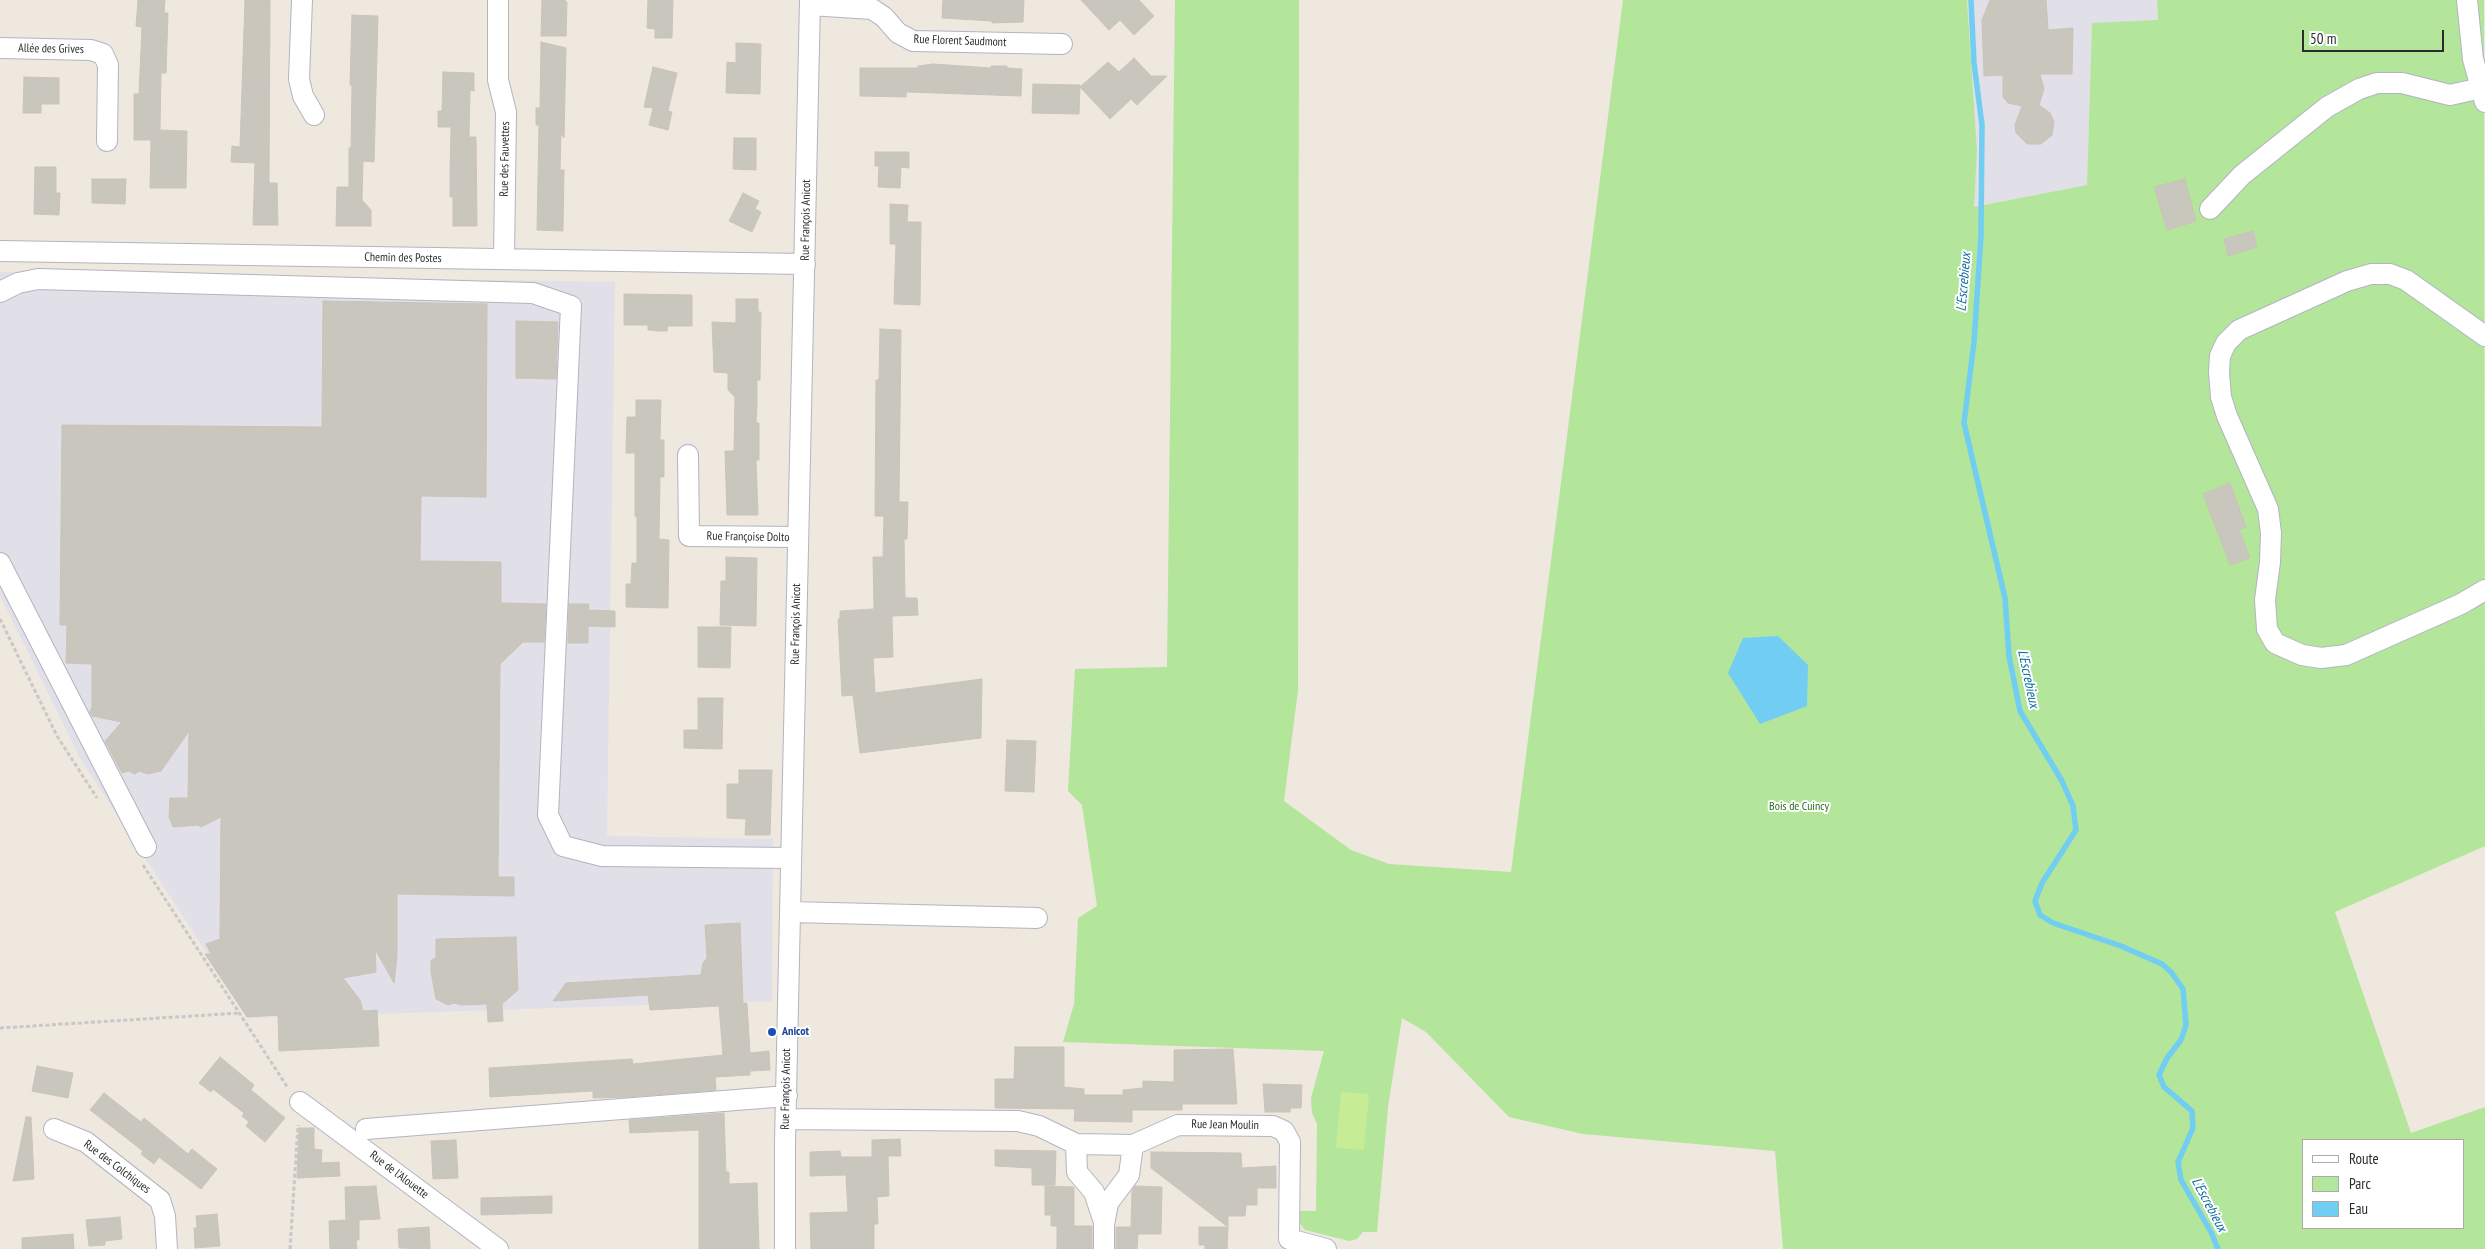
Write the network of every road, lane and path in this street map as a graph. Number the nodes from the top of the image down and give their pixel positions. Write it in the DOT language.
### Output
graph roads {
  1 [pos="302,0"];
  2 [pos="498,0"];
  3 [pos="2467,0"];
  4 [pos="810,2"];
  5 [pos="1062,44"];
  6 [pos="0,48"];
  7 [pos="2483,95"];
  8 [pos="314,116"];
  9 [pos="106,140"];
  10 [pos="2210,209"];
  11 [pos="0,251"];
  12 [pos="504,259"];
  13 [pos="805,264"];
  14 [pos="0,292"];
  15 [pos="2485,336"];
  16 [pos="688,455"];
  17 [pos="798,538"];
  18 [pos="0,563"];
  19 [pos="2485,590"];
  20 [pos="146,847"];
  21 [pos="791,858"];
  22 [pos="790,912"];
  23 [pos="1037,918"];
  24 [pos="240,1013"];
  25 [pos="0,1028"];
  26 [pos="787,1096"];
  27 [pos="300,1102"];
  28 [pos="786,1120"];
  29 [pos="54,1129"];
  30 [pos="366,1129"];
  31 [pos="1076,1144"];
  32 [pos="1134,1145"];
  33 [pos="1104,1225"];
  34 [pos="167,1249"];
  35 [pos="290,1249"];
  36 [pos="498,1249"];
  37 [pos="785,1249"];
  38 [pos="1104,1249"];
  39 [pos="1326,1249"];
  1 -- 8 [label="street"];
  2 -- 12 [label="street, Rue des Fauvettes"];
  3 -- 7 [label="street"];
  4 -- 5 [label="street, Rue Florent Saudmont"];
  4 -- 13 [label="street, Rue François Anicot"];
  6 -- 9 [label="street, Allée des Grives"];
  7 -- 10 [label="street"];
  11 -- 12 [label="street, Chemin des Postes"];
  12 -- 13 [label="street, Chemin des Postes"];
  13 -- 17 [label="street, Rue François Anicot"];
  14 -- 21 [label="street"];
  15 -- 19 [label="street"];
  16 -- 17 [label="street, Rue Françoise Dolto"];
  17 -- 21 [label="street, Rue François Anicot"];
  18 -- 20 [label="street"];
  21 -- 22 [label="street, Rue François Anicot"];
  22 -- 23 [label="street"];
  22 -- 26 [label="street, Rue François Anicot"];
  24 -- 25 [label="path"];
  26 -- 28 [label="street, Rue François Anicot"];
  26 -- 30 [label="street"];
  27 -- 35 [label="path"];
  27 -- 36 [label="street, Rue de l'Alouette"];
  28 -- 31 [label="street, Rue Jean Moulin"];
  28 -- 37 [label="street, Rue François Anicot"];
  29 -- 34 [label="street, Rue des Colchiques"];
  31 -- 32 [label="street, Rue Jean Moulin"];
  31 -- 33 [label="street"];
  32 -- 33 [label="street"];
  32 -- 39 [label="street, Rue Jean Moulin"];
  33 -- 38 [label="street"];
}
